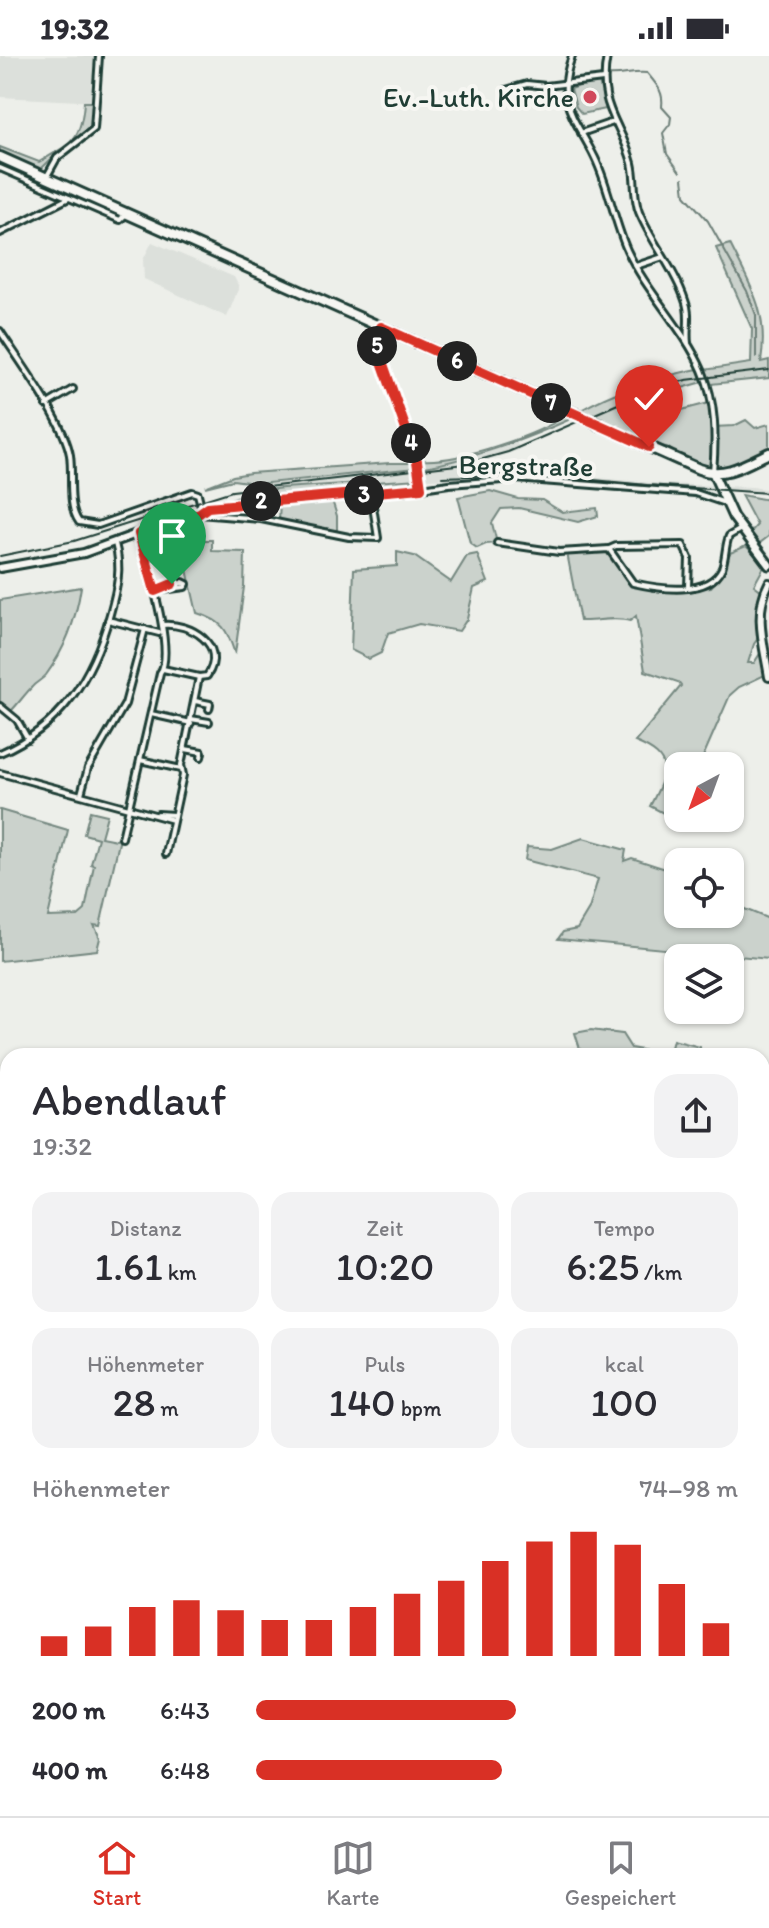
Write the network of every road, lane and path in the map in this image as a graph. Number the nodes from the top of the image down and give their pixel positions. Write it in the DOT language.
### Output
graph roads {
  1 [pos="99,56"];
  2 [pos="572,56"];
  3 [pos="607,56"];
  4 [pos="603,79"];
  5 [pos="565,83"];
  6 [pos="506,90"];
  7 [pos="613,121"];
  8 [pos="581,133"];
  9 [pos="0,157"];
  10 [pos="0,168"];
  11 [pos="46,177"];
  12 [pos="69,198"];
  13 [pos="126,213"];
  14 [pos="0,233"];
  15 [pos="663,257"];
  16 [pos="636,266"];
  17 [pos="381,327"];
  18 [pos="0,331"];
  19 [pos="689,347"];
  20 [pos="73,389"];
  21 [pos="46,405"];
  22 [pos="769,453"];
  23 [pos="713,473"];
  24 [pos="421,488"];
  25 [pos="371,494"];
  26 [pos="725,503"];
  27 [pos="220,506"];
  28 [pos="201,512"];
  29 [pos="221,516"];
  30 [pos="741,529"];
  31 [pos="139,534"];
  32 [pos="115,543"];
  33 [pos="499,543"];
  34 [pos="609,549"];
  35 [pos="769,565"];
  36 [pos="0,568"];
  37 [pos="769,583"];
  38 [pos="688,587"];
  39 [pos="169,588"];
  40 [pos="155,591"];
  41 [pos="108,620"];
  42 [pos="162,625"];
  43 [pos="145,629"];
  44 [pos="159,633"];
  45 [pos="163,669"];
  46 [pos="199,677"];
  47 [pos="769,677"];
  48 [pos="195,701"];
  49 [pos="0,706"];
  50 [pos="209,709"];
  51 [pos="151,714"];
  52 [pos="191,721"];
  53 [pos="209,722"];
  54 [pos="28,739"];
  55 [pos="185,749"];
  56 [pos="0,753"];
  57 [pos="201,757"];
  58 [pos="140,760"];
  59 [pos="181,769"];
  60 [pos="0,773"];
  61 [pos="81,794"];
  62 [pos="130,807"];
  63 [pos="174,817"];
  64 [pos="122,838"];
  65 [pos="166,854"];
  1 -- 11 [label="street"];
  2 -- 5 [label="street"];
  3 -- 4 [label="street"];
  4 -- 5 [label="street"];
  4 -- 7 [label="street"];
  5 -- 6 [label="street"];
  5 -- 8 [label="street"];
  7 -- 8 [label="street"];
  7 -- 15 [label="street"];
  8 -- 16 [label="street"];
  9 -- 11 [label="main road"];
  10 -- 12 [label="street"];
  11 -- 13 [label="main road"];
  12 -- 13 [label="street"];
  12 -- 14 [label="street"];
  13 -- 17 [label="main road"];
  15 -- 16 [label="street"];
  15 -- 19 [label="street"];
  16 -- 19 [label="street"];
  17 -- 23 [label="main road"];
  17 -- 24 [label="street"];
  18 -- 21 [label="street"];
  19 -- 23 [label="street"];
  20 -- 21 [label="street"];
  21 -- 28 [label="street"];
  22 -- 23 [label="main road"];
  23 -- 26 [label="main road"];
  24 -- 25 [label="street"];
  24 -- 26 [label="street, Bergstraße"];
  25 -- 27 [label="street"];
  25 -- 29 [label="street"];
  26 -- 30 [label="main road"];
  27 -- 28 [label="street"];
  27 -- 29 [label="street"];
  28 -- 29 [label="street"];
  28 -- 31 [label="street"];
  30 -- 35 [label="main road"];
  30 -- 38 [label="street"];
  31 -- 32 [label="street"];
  31 -- 40 [label="street"];
  32 -- 36 [label="street"];
  32 -- 41 [label="street"];
  33 -- 34 [label="street"];
  34 -- 38 [label="street"];
  34 -- 38 [label="street"];
  37 -- 47 [label="street"];
  39 -- 40 [label="street"];
  40 -- 42 [label="street"];
  41 -- 43 [label="street"];
  41 -- 54 [label="street"];
  42 -- 45 [label="street"];
  42 -- 46 [label="street"];
  43 -- 44 [label="street"];
  43 -- 61 [label="street"];
  45 -- 46 [label="street"];
  45 -- 51 [label="street"];
  46 -- 48 [label="street"];
  48 -- 50 [label="street"];
  48 -- 52 [label="street"];
  49 -- 54 [label="street"];
  51 -- 52 [label="street"];
  51 -- 58 [label="street"];
  52 -- 53 [label="street"];
  52 -- 55 [label="street"];
  54 -- 56 [label="street"];
  55 -- 57 [label="street"];
  55 -- 59 [label="street"];
  58 -- 59 [label="street"];
  58 -- 62 [label="street"];
  59 -- 63 [label="street"];
  60 -- 61 [label="street"];
  61 -- 62 [label="street"];
  62 -- 63 [label="street"];
  62 -- 64 [label="street"];
  63 -- 65 [label="street"];
}
